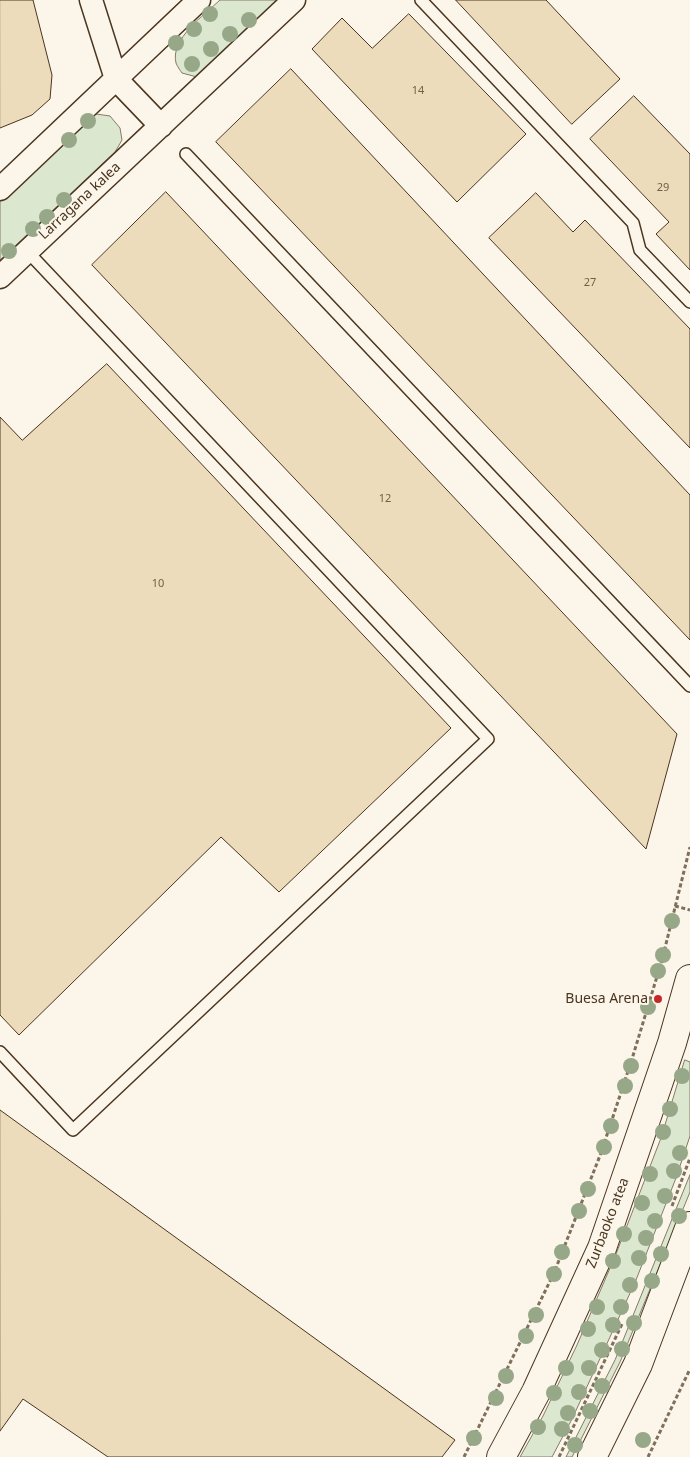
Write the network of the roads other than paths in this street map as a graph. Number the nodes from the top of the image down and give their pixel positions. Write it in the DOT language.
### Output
graph roads {
  1 [pos="91,0"];
  2 [pos="199,0"];
  3 [pos="294,0"];
  4 [pos="421,0"];
  5 [pos="116,79"];
  6 [pos="161,126"];
  7 [pos="186,154"];
  8 [pos="0,188"];
  9 [pos="27,251"];
  10 [pos="0,277"];
  11 [pos="690,302"];
  12 [pos="690,686"];
  13 [pos="690,979"];
  14 [pos="0,1052"];
  15 [pos="680,1219"];
  16 [pos="501,1457"];
  17 [pos="592,1457"];
  1 -- 5 [label="street"];
  2 -- 5 [label="street"];
  3 -- 6 [label="street, Larragana kalea"];
  4 -- 11 [label="lane"];
  5 -- 6 [label="street"];
  5 -- 8 [label="street"];
  6 -- 9 [label="street, Larragana kalea"];
  7 -- 12 [label="lane"];
  9 -- 10 [label="street, Larragana kalea"];
  9 -- 14 [label="lane"];
  13 -- 16 [label="street, Zurbaoko atea"];
  15 -- 17 [label="street"];
}
